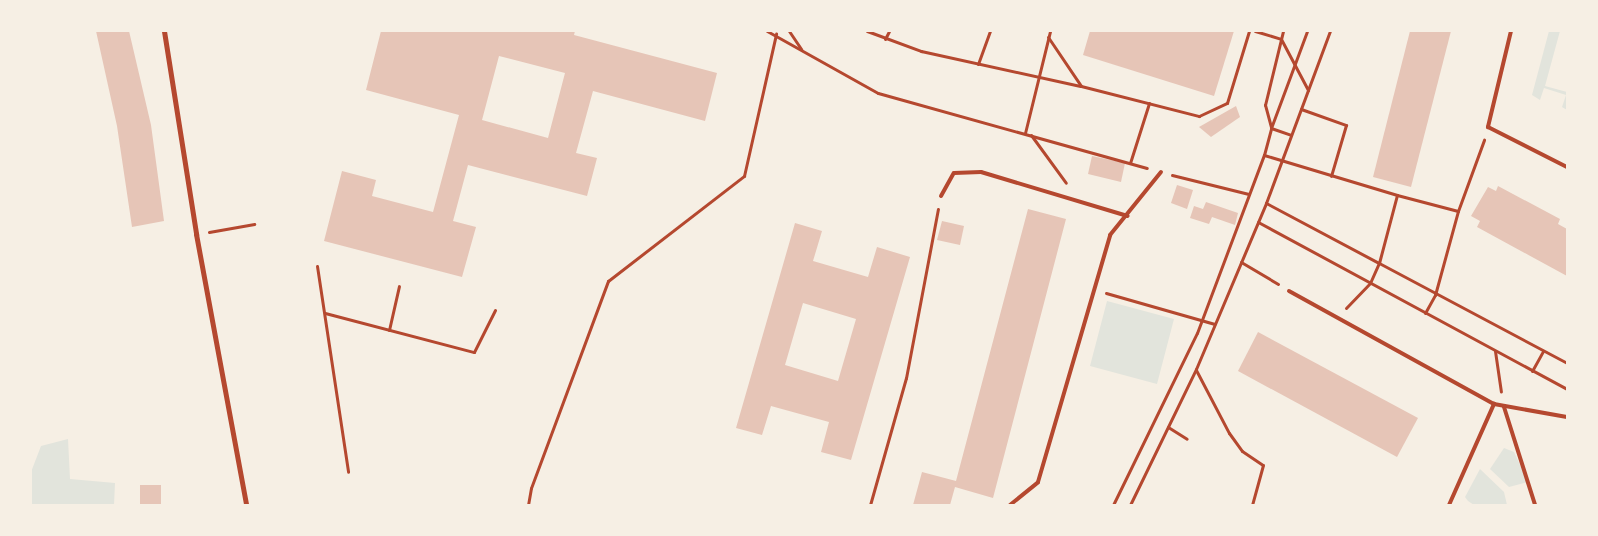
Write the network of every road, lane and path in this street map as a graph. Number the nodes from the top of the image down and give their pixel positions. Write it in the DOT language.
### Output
graph roads {
  1 [pos="164,31"];
  2 [pos="789,31"];
  3 [pos="867,31"];
  4 [pos="889,31"];
  5 [pos="990,31"];
  6 [pos="1050,31"];
  7 [pos="1250,31"];
  8 [pos="1255,31"];
  9 [pos="1283,31"];
  10 [pos="1307,31"];
  11 [pos="1330,31"];
  12 [pos="1511,31"];
  13 [pos="768,32"];
  14 [pos="776,34"];
  15 [pos="1048,37"];
  16 [pos="886,39"];
  17 [pos="1281,39"];
  18 [pos="802,52"];
  19 [pos="978,64"];
  20 [pos="1294,64"];
  21 [pos="1036,77"];
  22 [pos="1081,86"];
  23 [pos="1308,90"];
  24 [pos="1149,103"];
  25 [pos="1301,109"];
  26 [pos="1488,127"];
  27 [pos="1271,128"];
  28 [pos="1025,133"];
  29 [pos="1031,135"];
  30 [pos="1291,136"];
  31 [pos="1264,155"];
  32 [pos="1282,160"];
  33 [pos="1130,163"];
  34 [pos="1567,167"];
  35 [pos="1161,172"];
  36 [pos="1331,176"];
  37 [pos="1249,194"];
  38 [pos="1397,195"];
  39 [pos="940,196"];
  40 [pos="1079,201"];
  41 [pos="1266,203"];
  42 [pos="1458,211"];
  43 [pos="1128,216"];
  44 [pos="1258,222"];
  45 [pos="254,224"];
  46 [pos="196,234"];
  47 [pos="1241,262"];
  48 [pos="1380,263"];
  49 [pos="317,266"];
  50 [pos="1370,282"];
  51 [pos="399,286"];
  52 [pos="1094,289"];
  53 [pos="1289,291"];
  54 [pos="1435,295"];
  55 [pos="495,310"];
  56 [pos="325,313"];
  57 [pos="1425,313"];
  58 [pos="1337,317"];
  59 [pos="1202,321"];
  60 [pos="1215,324"];
  61 [pos="389,330"];
  62 [pos="1495,350"];
  63 [pos="1543,351"];
  64 [pos="1567,363"];
  65 [pos="1196,369"];
  66 [pos="1532,370"];
  67 [pos="1567,389"];
  68 [pos="1494,404"];
  69 [pos="1504,407"];
  70 [pos="1567,417"];
  71 [pos="1168,427"];
  72 [pos="1187,439"];
  73 [pos="348,472"];
  74 [pos="246,505"];
  75 [pos="528,505"];
  76 [pos="870,505"];
  77 [pos="1010,505"];
  78 [pos="1113,505"];
  79 [pos="1130,505"];
  80 [pos="1252,505"];
  81 [pos="1449,505"];
  82 [pos="1535,505"];
  1 -- 46 [label="street"];
  2 -- 18 [label="path"];
  3 -- 16 [label="path"];
  4 -- 16 [label="path"];
  5 -- 19 [label="path"];
  6 -- 15 [label="path"];
  7 -- 24 [label="path"];
  8 -- 17 [label="path"];
  9 -- 17 [label="path"];
  10 -- 20 [label="path"];
  11 -- 23 [label="path"];
  12 -- 26 [label="lane"];
  13 -- 14 [label="path"];
  14 -- 18 [label="path"];
  14 -- 75 [label="path"];
  15 -- 21 [label="path"];
  15 -- 22 [label="path"];
  16 -- 19 [label="path"];
  17 -- 20 [label="path"];
  17 -- 27 [label="path"];
  18 -- 28 [label="path"];
  19 -- 21 [label="path"];
  20 -- 23 [label="path"];
  20 -- 27 [label="path"];
  21 -- 22 [label="path"];
  21 -- 28 [label="path"];
  22 -- 24 [label="path"];
  23 -- 25 [label="path"];
  24 -- 33 [label="path"];
  25 -- 30 [label="path"];
  25 -- 36 [label="path"];
  26 -- 34 [label="lane"];
  26 -- 42 [label="path"];
  27 -- 30 [label="path"];
  27 -- 31 [label="path"];
  28 -- 29 [label="path"];
  29 -- 33 [label="path"];
  29 -- 40 [label="path"];
  30 -- 32 [label="path"];
  31 -- 32 [label="path"];
  31 -- 37 [label="path"];
  32 -- 36 [label="path"];
  32 -- 41 [label="path"];
  33 -- 35 [label="path"];
  35 -- 37 [label="path"];
  35 -- 43 [label="lane"];
  36 -- 38 [label="path"];
  37 -- 59 [label="path"];
  38 -- 42 [label="path"];
  38 -- 48 [label="path"];
  39 -- 40 [label="lane"];
  39 -- 76 [label="path"];
  40 -- 43 [label="lane"];
  41 -- 44 [label="path"];
  41 -- 48 [label="path"];
  42 -- 54 [label="path"];
  43 -- 52 [label="lane"];
  44 -- 47 [label="path"];
  44 -- 50 [label="path"];
  45 -- 46 [label="path"];
  46 -- 74 [label="street"];
  47 -- 53 [label="path"];
  47 -- 60 [label="path"];
  48 -- 50 [label="path"];
  48 -- 54 [label="path"];
  49 -- 56 [label="path"];
  50 -- 57 [label="path"];
  50 -- 58 [label="path"];
  51 -- 61 [label="path"];
  52 -- 59 [label="path"];
  52 -- 77 [label="lane"];
  53 -- 58 [label="lane"];
  54 -- 57 [label="path"];
  54 -- 63 [label="path"];
  55 -- 61 [label="path"];
  56 -- 61 [label="path"];
  56 -- 73 [label="path"];
  57 -- 62 [label="path"];
  58 -- 68 [label="lane"];
  59 -- 60 [label="path"];
  59 -- 78 [label="path"];
  60 -- 65 [label="path"];
  62 -- 66 [label="path"];
  62 -- 69 [label="path"];
  63 -- 64 [label="path"];
  63 -- 66 [label="path"];
  65 -- 71 [label="path"];
  65 -- 80 [label="path"];
  66 -- 67 [label="path"];
  68 -- 69 [label="lane"];
  68 -- 81 [label="lane"];
  69 -- 70 [label="lane"];
  69 -- 82 [label="lane"];
  71 -- 72 [label="path"];
  71 -- 79 [label="path"];
}
